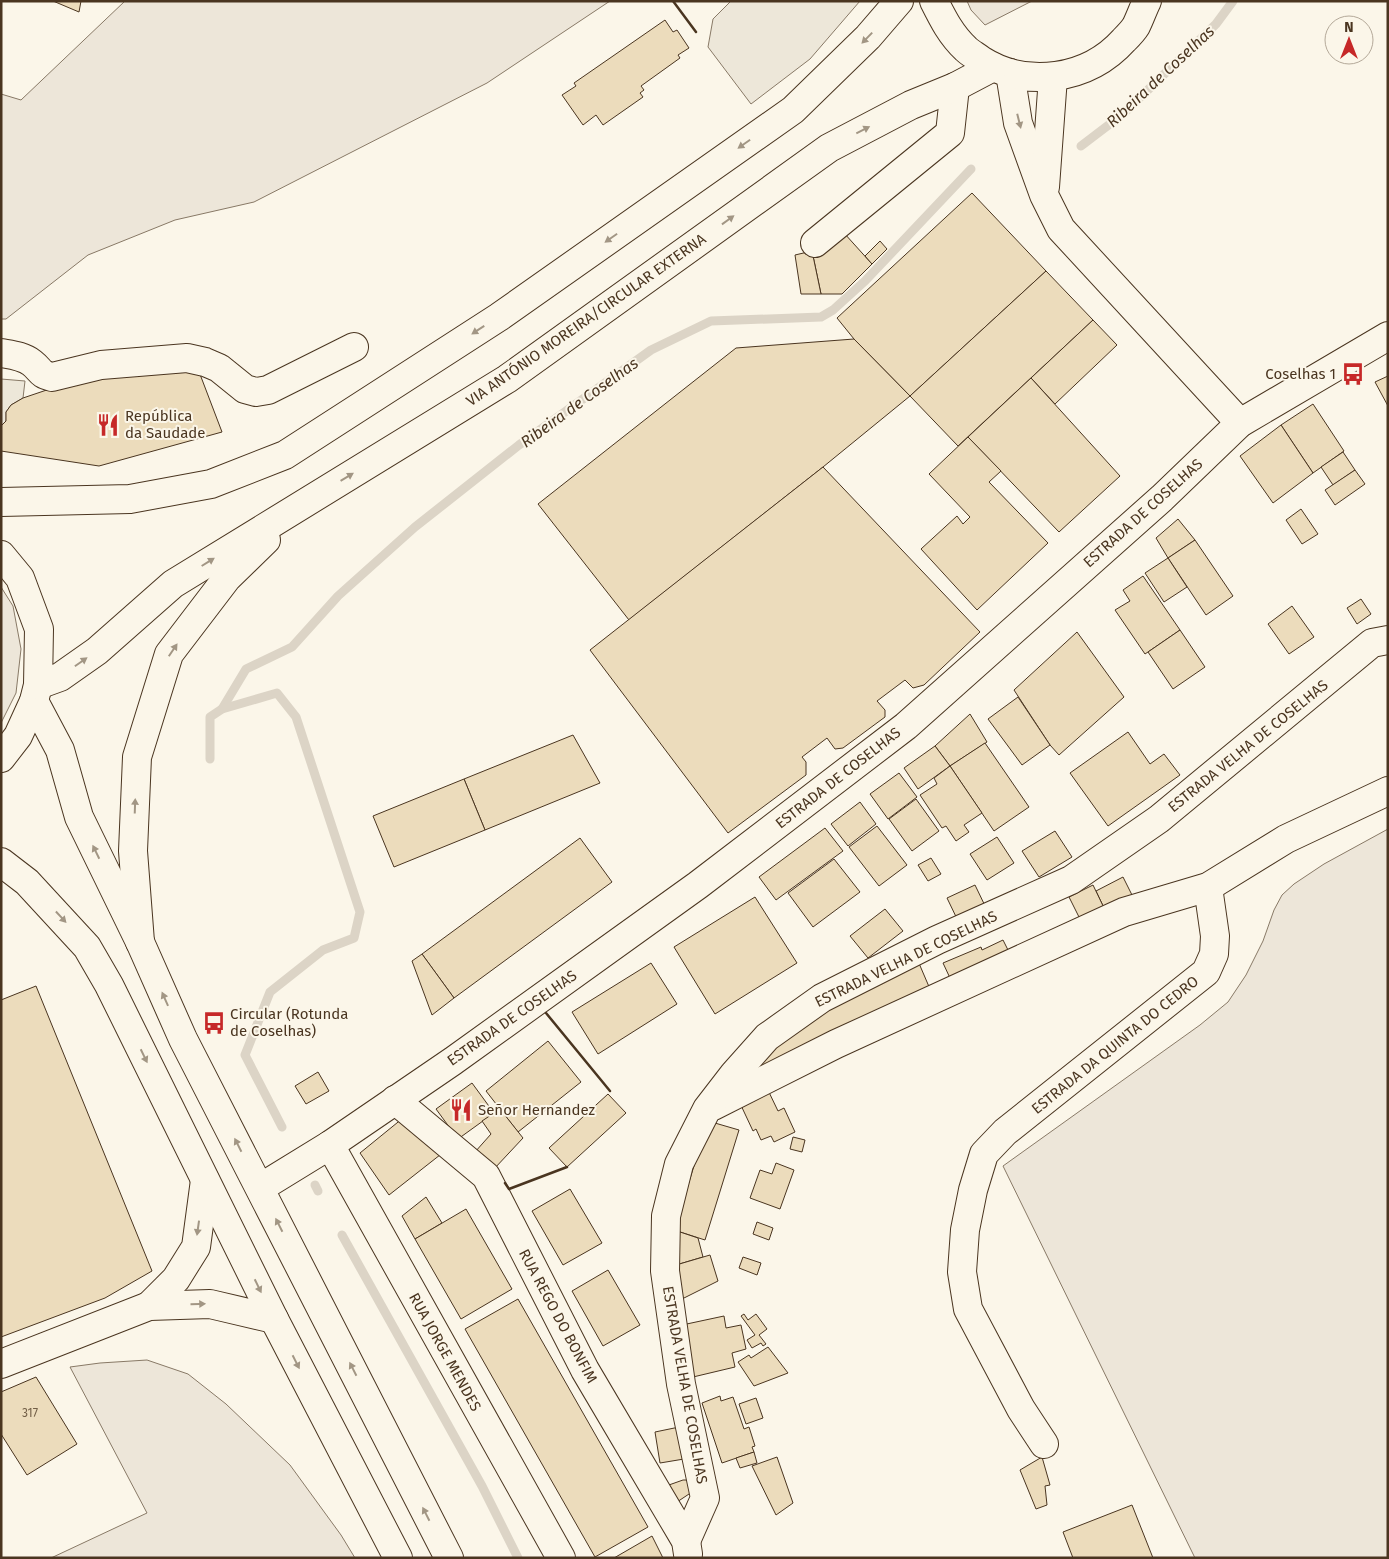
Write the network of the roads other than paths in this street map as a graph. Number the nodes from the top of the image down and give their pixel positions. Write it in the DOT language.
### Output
graph roads {
  1 [pos="899,1"];
  2 [pos="934,1"];
  3 [pos="1147,1"];
  4 [pos="1001,70"];
  5 [pos="1053,77"];
  6 [pos="955,87"];
  7 [pos="1044,196"];
  8 [pos="815,243"];
  9 [pos="1388,336"];
  10 [pos="354,347"];
  11 [pos="1,353"];
  12 [pos="1240,423"];
  13 [pos="1,502"];
  14 [pos="306,502"];
  15 [pos="1,555"];
  16 [pos="1388,640"];
  17 [pos="36,693"];
  18 [pos="1,758"];
  19 [pos="1388,791"];
  20 [pos="1,862"];
  21 [pos="1,873"];
  22 [pos="27,882"];
  23 [pos="1208,887"];
  24 [pos="140,942"];
  25 [pos="395,1100"];
  26 [pos="707,1109"];
  27 [pos="330,1145"];
  28 [pos="205,1180"];
  29 [pos="260,1188"];
  30 [pos="149,1306"];
  31 [pos="274,1319"];
  32 [pos="1,1364"];
  33 [pos="1044,1444"];
  34 [pos="687,1550"];
  35 [pos="398,1558"];
  36 [pos="449,1558"];
  37 [pos="561,1558"];
  1 -- 13 [label="main road, one-way"];
  2 -- 4 [label="main road"];
  3 -- 5 [label="main road"];
  4 -- 5 [label="main road"];
  4 -- 6 [label="main road, VIA ANTÓNIO MOREIRA/CIRCULAR EXTERNA"];
  4 -- 7 [label="main road, one-way"];
  5 -- 7 [label="main road"];
  6 -- 8 [label="main road"];
  14 -- 6 [label="main road, VIA ANTÓNIO MOREIRA/CIRCULAR EXTERNA, one-way"];
  7 -- 12 [label="main road"];
  9 -- 12 [label="main road, ESTRADA DE COSELHAS"];
  10 -- 11 [label="main road"];
  12 -- 25 [label="main road, ESTRADA DE COSELHAS"];
  17 -- 14 [label="main road, VIA ANTÓNIO MOREIRA/CIRCULAR EXTERNA, one-way"];
  24 -- 14 [label="main road, one-way"];
  15 -- 17 [label="main road"];
  16 -- 26 [label="main road, ESTRADA VELHA DE COSELHAS"];
  17 -- 18 [label="main road"];
  24 -- 17 [label="main road, one-way"];
  19 -- 23 [label="main road"];
  20 -- 22 [label="main road"];
  21 -- 22 [label="main road"];
  22 -- 28 [label="main road, one-way"];
  23 -- 26 [label="main road"];
  23 -- 33 [label="main road, ESTRADA DA QUINTA DO CEDRO"];
  29 -- 24 [label="main road, one-way"];
  25 -- 27 [label="main road, ESTRADA DE COSELHAS"];
  25 -- 34 [label="main road, RUA REGO DO BONFIM"];
  26 -- 34 [label="main road, ESTRADA VELHA DE COSELHAS"];
  27 -- 29 [label="main road, ESTRADA DE COSELHAS"];
  27 -- 37 [label="main road, RUA JORGE MENDES"];
  28 -- 30 [label="main road, one-way"];
  28 -- 31 [label="main road, one-way"];
  36 -- 29 [label="main road, one-way"];
  30 -- 31 [label="main road, one-way"];
  30 -- 32 [label="main road"];
  31 -- 35 [label="main road, one-way"];
}
